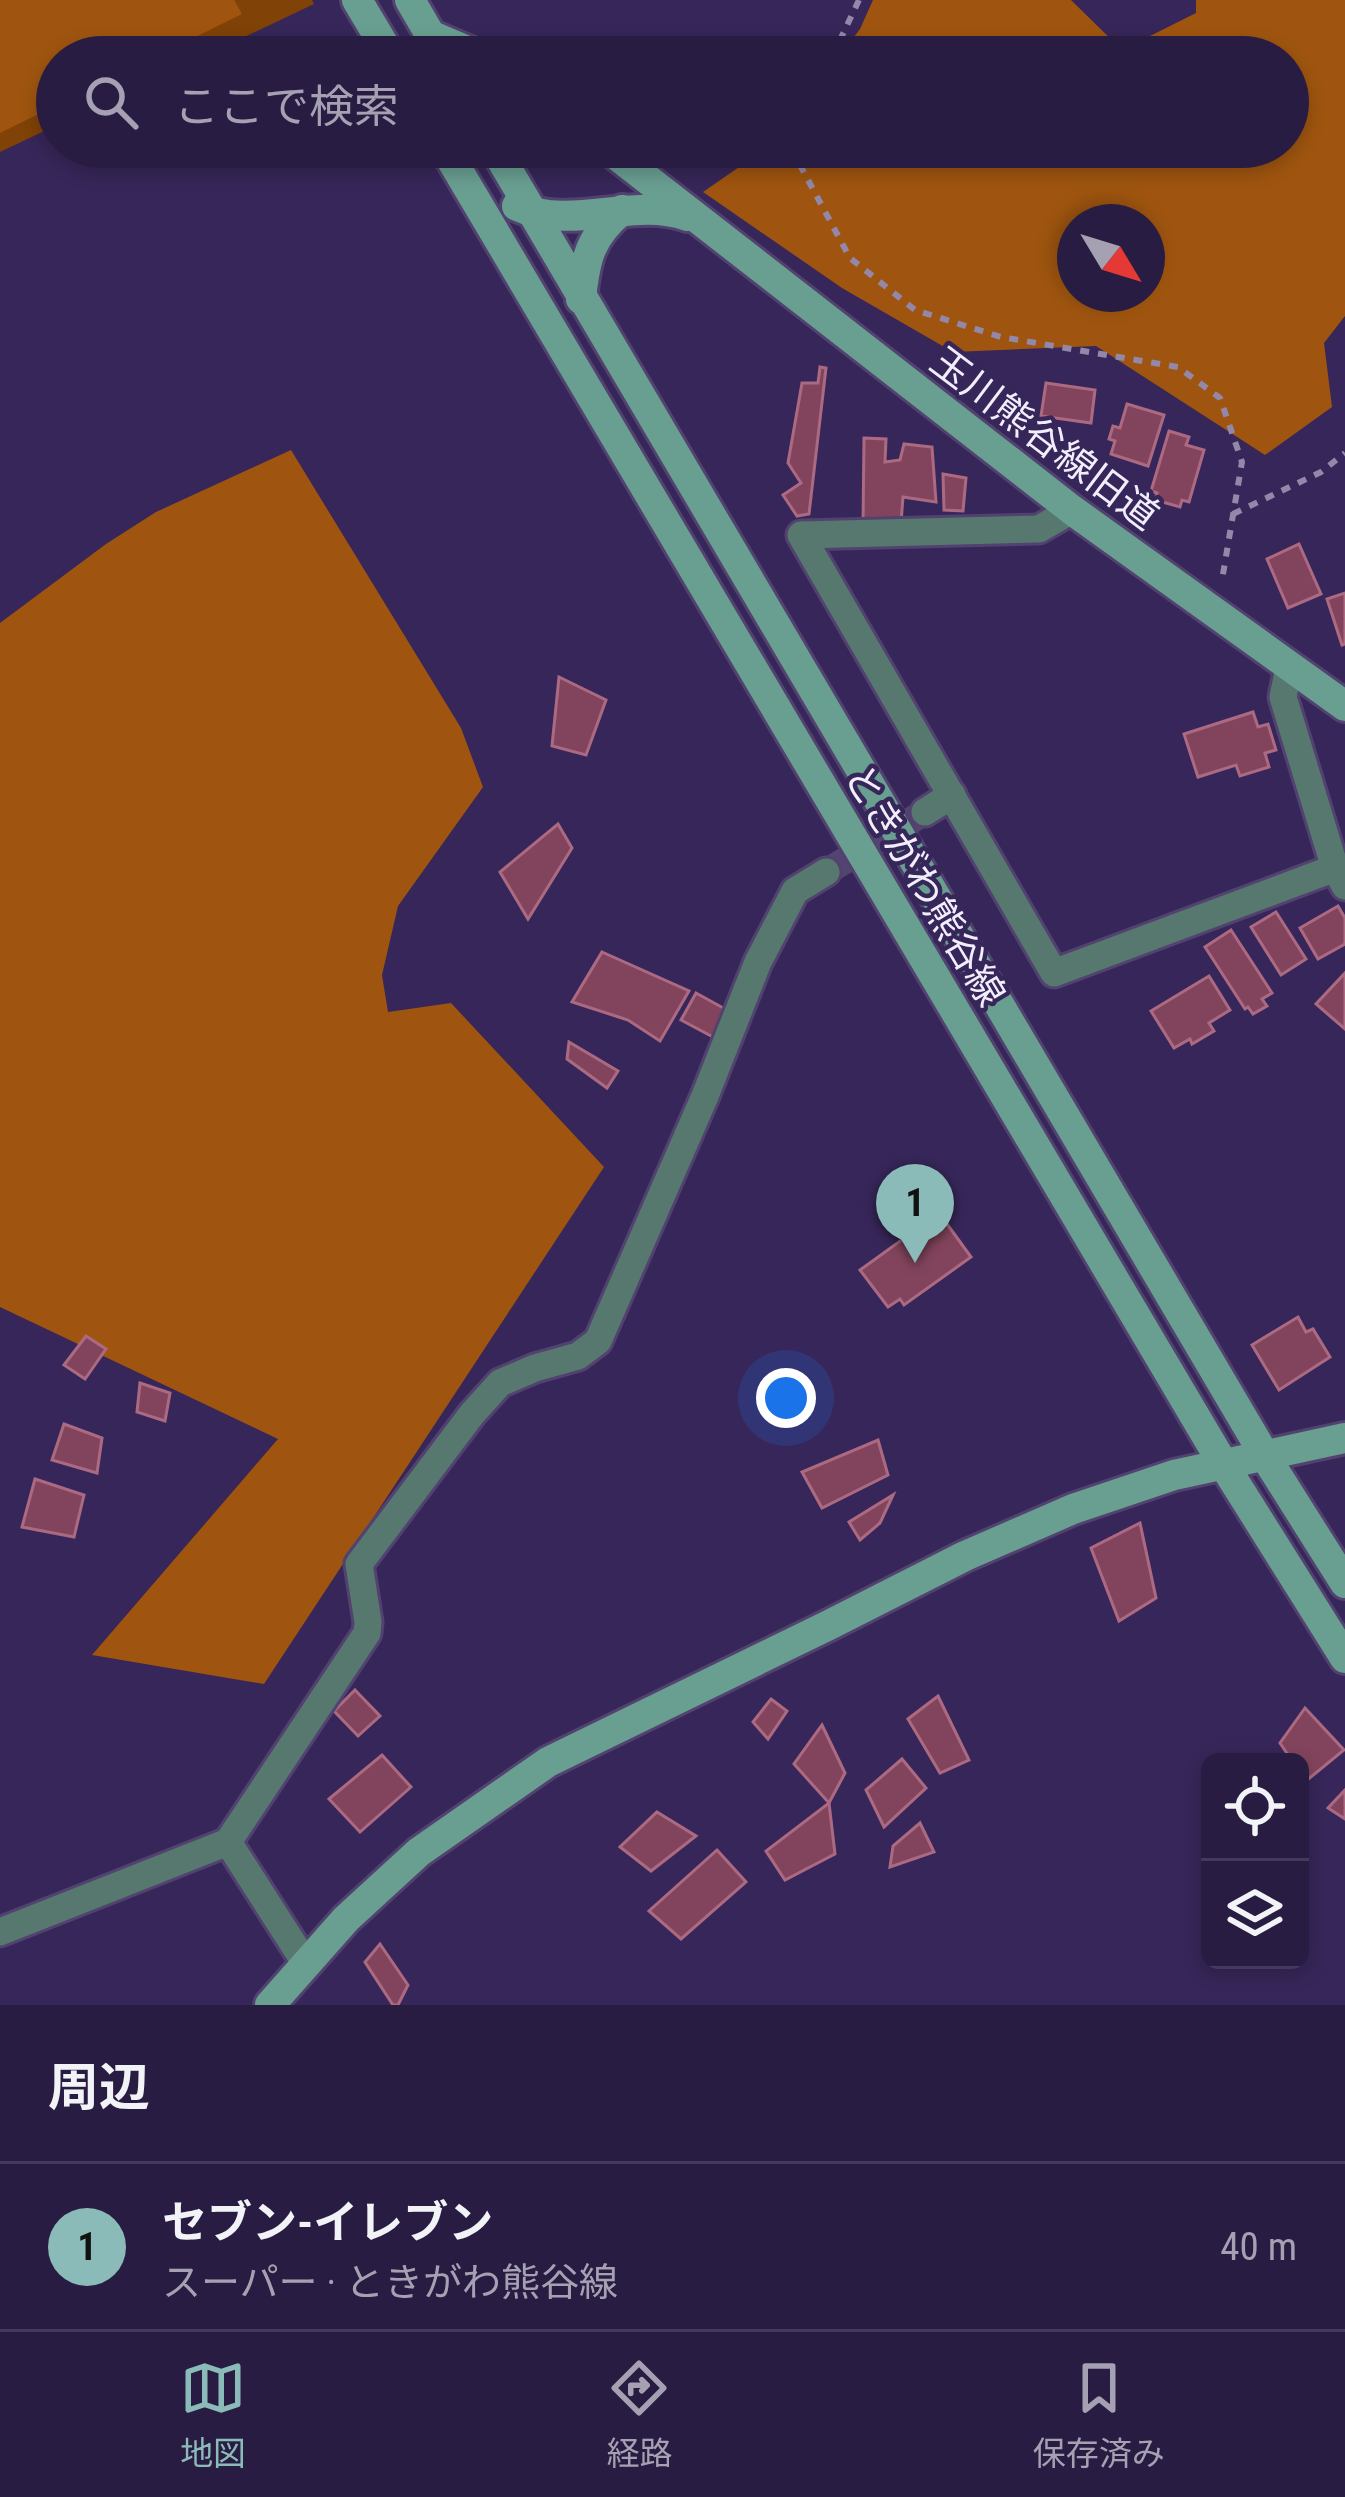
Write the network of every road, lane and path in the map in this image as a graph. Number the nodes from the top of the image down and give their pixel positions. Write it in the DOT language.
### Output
graph roads {
  1 [pos="357,0"];
  2 [pos="410,0"];
  3 [pos="859,0"];
  4 [pos="378,36"];
  5 [pos="430,36"];
  6 [pos="842,36"];
  7 [pos="456,168"];
  8 [pos="506,168"];
  9 [pos="634,168"];
  10 [pos="802,168"];
  11 [pos="464,181"];
  12 [pos="622,210"];
  13 [pos="530,212"];
  14 [pos="705,222"];
  15 [pos="581,299"];
  16 [pos="1345,452"];
  17 [pos="1072,510"];
  18 [pos="1233,514"];
  19 [pos="1216,615"];
  20 [pos="1289,668"];
  21 [pos="1345,706"];
  22 [pos="952,796"];
  23 [pos="925,812"];
  24 [pos="826,872"];
  25 [pos="1340,877"];
  26 [pos="1345,1438"];
  27 [pos="1264,1456"];
  28 [pos="1222,1462"];
  29 [pos="1345,1583"];
  30 [pos="1345,1658"];
  31 [pos="228,1842"];
  32 [pos="0,1932"];
  33 [pos="301,1982"];
  34 [pos="270,2005"];
  1 -- 4 [label="main road"];
  2 -- 5 [label="main road"];
  3 -- 6 [label="path"];
  7 -- 11 [label="main road, ときがわ熊谷線"];
  8 -- 13 [label="main road, ときがわ熊谷線"];
  9 -- 14 [label="main road, 玉川熊谷線旧道"];
  10 -- 18 [label="path"];
  11 -- 13 [label="main road"];
  11 -- 28 [label="main road, ときがわ熊谷線"];
  12 -- 13 [label="main road"];
  12 -- 14 [label="main road"];
  12 -- 15 [label="main road"];
  13 -- 15 [label="main road, ときがわ熊谷線"];
  14 -- 17 [label="main road, 玉川熊谷線旧道"];
  15 -- 27 [label="main road, ときがわ熊谷線"];
  16 -- 18 [label="path"];
  17 -- 19 [label="main road, 玉川熊谷線旧道"];
  17 -- 22 [label="street"];
  18 -- 19 [label="path"];
  19 -- 20 [label="main road, 玉川熊谷線旧道"];
  20 -- 21 [label="main road, 玉川熊谷線旧道"];
  20 -- 25 [label="street"];
  22 -- 23 [label="street"];
  22 -- 25 [label="street"];
  24 -- 31 [label="street"];
  26 -- 27 [label="main road"];
  27 -- 28 [label="main road"];
  27 -- 29 [label="main road, ときがわ熊谷線"];
  28 -- 30 [label="main road, ときがわ熊谷線"];
  28 -- 33 [label="main road"];
  31 -- 32 [label="street"];
  31 -- 33 [label="street"];
  33 -- 34 [label="main road"];
}
